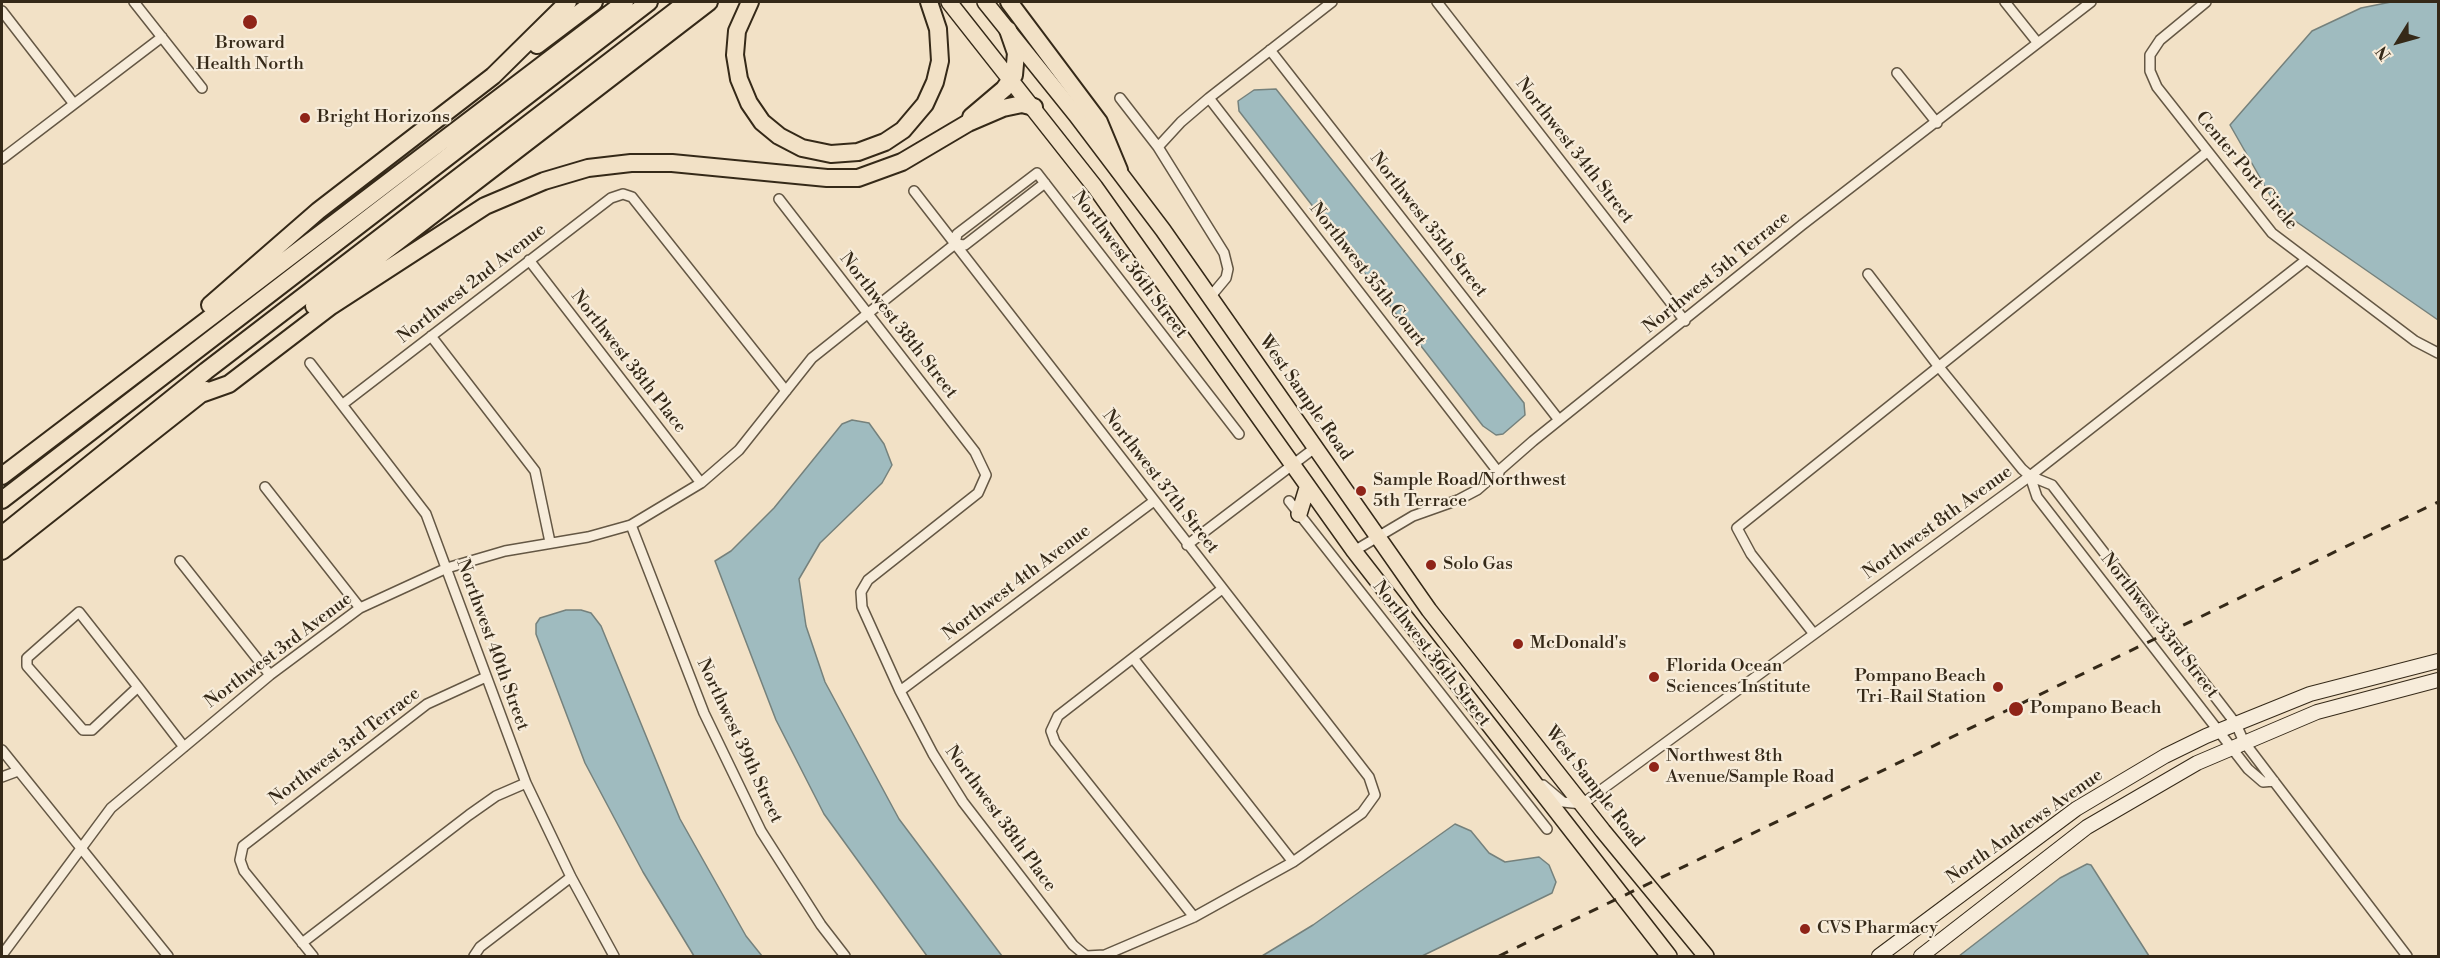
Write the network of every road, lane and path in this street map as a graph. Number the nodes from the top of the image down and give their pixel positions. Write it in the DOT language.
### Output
graph roads {
  1 [pos="134,2"];
  2 [pos="568,2"];
  3 [pos="594,2"];
  4 [pos="625,2"];
  5 [pos="649,2"];
  6 [pos="687,2"];
  7 [pos="709,2"];
  8 [pos="750,2"];
  9 [pos="929,2"];
  10 [pos="949,2"];
  11 [pos="985,2"];
  12 [pos="1009,2"];
  13 [pos="1332,2"];
  14 [pos="1437,2"];
  15 [pos="2006,2"];
  16 [pos="2091,2"];
  17 [pos="2206,2"];
  18 [pos="3,15"];
  19 [pos="1008,30"];
  20 [pos="162,37"];
  21 [pos="2037,42"];
  22 [pos="1270,50"];
  23 [pos="1897,73"];
  24 [pos="493,76"];
  25 [pos="1012,80"];
  26 [pos="202,88"];
  27 [pos="1119,98"];
  28 [pos="1209,98"];
  29 [pos="74,104"];
  30 [pos="1034,107"];
  31 [pos="968,123"];
  32 [pos="1937,123"];
  33 [pos="1158,147"];
  34 [pos="2207,152"];
  35 [pos="2,159"];
  36 [pos="1119,170"];
  37 [pos="1037,173"];
  38 [pos="1045,183"];
  39 [pos="914,191"];
  40 [pos="779,200"];
  41 [pos="955,244"];
  42 [pos="529,260"];
  43 [pos="2306,260"];
  44 [pos="1868,274"];
  45 [pos="1210,296"];
  46 [pos="867,313"];
  47 [pos="1684,321"];
  48 [pos="432,336"];
  49 [pos="2439,353"];
  50 [pos="310,363"];
  51 [pos="1939,368"];
  52 [pos="206,371"];
  53 [pos="135,375"];
  54 [pos="786,391"];
  55 [pos="198,395"];
  56 [pos="343,404"];
  57 [pos="1559,420"];
  58 [pos="1239,434"];
  59 [pos="1316,447"];
  60 [pos="1291,465"];
  61 [pos="1498,473"];
  62 [pos="2,476"];
  63 [pos="2030,476"];
  64 [pos="701,483"];
  65 [pos="265,487"];
  66 [pos="1307,488"];
  67 [pos="2,500"];
  68 [pos="1154,501"];
  69 [pos="1289,501"];
  70 [pos="1299,514"];
  71 [pos="2,524"];
  72 [pos="631,525"];
  73 [pos="2,536"];
  74 [pos="1377,536"];
  75 [pos="550,542"];
  76 [pos="1187,545"];
  77 [pos="2,551"];
  78 [pos="1354,551"];
  79 [pos="180,561"];
  80 [pos="447,568"];
  81 [pos="1222,589"];
  82 [pos="861,592"];
  83 [pos="360,608"];
  84 [pos="1814,634"];
  85 [pos="1133,658"];
  86 [pos="2439,661"];
  87 [pos="270,675"];
  88 [pos="486,677"];
  89 [pos="2439,680"];
  90 [pos="138,687"];
  91 [pos="900,691"];
  92 [pos="2236,724"];
  93 [pos="2220,731"];
  94 [pos="2238,745"];
  95 [pos="184,747"];
  96 [pos="2,750"];
  97 [pos="1523,767"];
  98 [pos="18,771"];
  99 [pos="1506,776"];
  100 [pos="2,777"];
  101 [pos="2274,781"];
  102 [pos="526,783"];
  103 [pos="1582,804"];
  104 [pos="1547,828"];
  105 [pos="80,847"];
  106 [pos="1293,862"];
  107 [pos="571,877"];
  108 [pos="1194,917"];
  109 [pos="302,943"];
  110 [pos="2,955"];
  111 [pos="1086,956"];
  112 [pos="168,957"];
  113 [pos="313,957"];
  114 [pos="474,957"];
  115 [pos="614,957"];
  116 [pos="845,957"];
  117 [pos="1669,957"];
  118 [pos="1706,957"];
  119 [pos="1880,957"];
  120 [pos="1921,957"];
  121 [pos="2407,957"];
  1 -- 20 [label="street"];
  2 -- 24 [label="highway"];
  3 -- 24 [label="highway"];
  4 -- 53 [label="highway"];
  5 -- 67 [label="highway"];
  6 -- 52 [label="highway"];
  7 -- 55 [label="highway"];
  8 -- 9 [label="highway"];
  10 -- 25 [label="main road"];
  11 -- 19 [label="main road, West Sample Road"];
  12 -- 36 [label="highway"];
  13 -- 22 [label="street"];
  14 -- 47 [label="street, Northwest 34th Street"];
  15 -- 21 [label="street"];
  16 -- 21 [label="street, Northwest 5th Terrace"];
  17 -- 34 [label="street, Center Port Circle"];
  18 -- 29 [label="street"];
  19 -- 25 [label="highway"];
  19 -- 36 [label="main road, West Sample Road"];
  20 -- 26 [label="street"];
  20 -- 29 [label="street"];
  21 -- 32 [label="street, Northwest 5th Terrace"];
  22 -- 28 [label="street"];
  22 -- 57 [label="street, Northwest 35th Street"];
  23 -- 32 [label="street"];
  24 -- 53 [label="highway"];
  25 -- 30 [label="main road"];
  25 -- 31 [label="highway"];
  27 -- 33 [label="street"];
  28 -- 33 [label="street"];
  28 -- 61 [label="street, Northwest 35th Court"];
  29 -- 35 [label="street"];
  30 -- 31 [label="highway"];
  30 -- 60 [label="main road"];
  31 -- 55 [label="highway"];
  32 -- 47 [label="street, Northwest 5th Terrace"];
  33 -- 45 [label="street"];
  34 -- 43 [label="street, Center Port Circle"];
  34 -- 51 [label="street"];
  36 -- 45 [label="main road, West Sample Road"];
  37 -- 38 [label="street, Northwest 36th Street"];
  37 -- 41 [label="street, Northwest 3rd Avenue"];
  38 -- 41 [label="street, Northwest 3rd Avenue"];
  38 -- 58 [label="street, Northwest 36th Street"];
  39 -- 41 [label="street, Northwest 37th Street"];
  40 -- 46 [label="street, Northwest 38th Street"];
  41 -- 46 [label="street, Northwest 3rd Avenue"];
  41 -- 68 [label="street, Northwest 37th Street"];
  42 -- 48 [label="street, Northwest 2nd Avenue"];
  42 -- 54 [label="street, Northwest 2nd Avenue"];
  42 -- 64 [label="street, Northwest 38th Place"];
  43 -- 49 [label="street, Center Port Circle"];
  43 -- 63 [label="street, Northwest 8th Avenue"];
  44 -- 51 [label="street, Northwest 33rd Street"];
  45 -- 59 [label="main road, West Sample Road"];
  46 -- 54 [label="street, Northwest 3rd Avenue"];
  46 -- 82 [label="street, Northwest 38th Street"];
  47 -- 57 [label="street, Northwest 5th Terrace"];
  48 -- 56 [label="street, Northwest 2nd Avenue"];
  48 -- 75 [label="street"];
  50 -- 56 [label="street, Northwest 40th Street"];
  51 -- 63 [label="street, Northwest 33rd Street"];
  51 -- 84 [label="street"];
  52 -- 71 [label="highway"];
  52 -- 73 [label="highway"];
  53 -- 62 [label="highway"];
  54 -- 64 [label="street, Northwest 3rd Avenue"];
  55 -- 77 [label="highway"];
  56 -- 80 [label="street, Northwest 40th Street"];
  57 -- 61 [label="street, Northwest 5th Terrace"];
  59 -- 60 [label="street"];
  59 -- 74 [label="main road, West Sample Road"];
  60 -- 66 [label="main road"];
  60 -- 76 [label="street"];
  61 -- 74 [label="street, Northwest 5th Terrace"];
  63 -- 84 [label="street, Northwest 8th Avenue"];
  63 -- 92 [label="street, Northwest 33rd Street"];
  63 -- 93 [label="street, Northwest 33rd Street"];
  64 -- 72 [label="street, Northwest 3rd Avenue"];
  65 -- 83 [label="street"];
  66 -- 70 [label="main road"];
  66 -- 78 [label="main road"];
  68 -- 76 [label="street, Northwest 37th Street"];
  68 -- 91 [label="street, Northwest 4th Avenue"];
  69 -- 70 [label="street, Northwest 36th Street"];
  70 -- 99 [label="street, Northwest 36th Street"];
  72 -- 75 [label="street, Northwest 3rd Avenue"];
  72 -- 116 [label="street, Northwest 39th Street"];
  74 -- 78 [label="street, Northwest 5th Terrace"];
  74 -- 103 [label="main road, West Sample Road"];
  75 -- 80 [label="street, Northwest 3rd Avenue"];
  76 -- 81 [label="street, Northwest 37th Street"];
  78 -- 97 [label="main road"];
  79 -- 87 [label="street"];
  80 -- 83 [label="street, Northwest 3rd Avenue"];
  80 -- 88 [label="street, Northwest 40th Street"];
  81 -- 85 [label="street"];
  81 -- 106 [label="street, Northwest 37th Street"];
  82 -- 91 [label="street, Northwest 38th Place"];
  83 -- 87 [label="street, Northwest 3rd Avenue"];
  84 -- 103 [label="street, Northwest 8th Avenue"];
  85 -- 106 [label="street"];
  85 -- 108 [label="street"];
  86 -- 92 [label="street, North Andrews Avenue"];
  87 -- 95 [label="street, Northwest 3rd Avenue"];
  88 -- 102 [label="street, Northwest 40th Street"];
  88 -- 109 [label="street, Northwest 3rd Terrace"];
  89 -- 94 [label="street, North Andrews Avenue"];
  90 -- 90 [label="street"];
  90 -- 95 [label="street"];
  91 -- 111 [label="street, Northwest 38th Place"];
  92 -- 93 [label="street, North Andrews Avenue"];
  92 -- 94 [label="street, Northwest 33rd Street"];
  93 -- 94 [label="street, Northwest 33rd Street"];
  93 -- 119 [label="street, North Andrews Avenue"];
  94 -- 101 [label="street, Northwest 33rd Street"];
  94 -- 101 [label="street, Northwest 33rd Street"];
  94 -- 120 [label="street, North Andrews Avenue"];
  95 -- 105 [label="street, Northwest 3rd Avenue"];
  96 -- 98 [label="street"];
  97 -- 99 [label="street"];
  97 -- 103 [label="street"];
  97 -- 117 [label="main road"];
  98 -- 100 [label="street"];
  98 -- 105 [label="street"];
  99 -- 104 [label="street, Northwest 36th Street"];
  101 -- 121 [label="street, Northwest 33rd Street"];
  102 -- 107 [label="street, Northwest 40th Street"];
  102 -- 109 [label="street"];
  103 -- 118 [label="main road, West Sample Road"];
  105 -- 110 [label="street, Northwest 3rd Avenue"];
  105 -- 112 [label="street"];
  106 -- 108 [label="street"];
  107 -- 114 [label="street"];
  107 -- 115 [label="street, Northwest 40th Street"];
  108 -- 111 [label="street"];
  109 -- 113 [label="street"];
}
